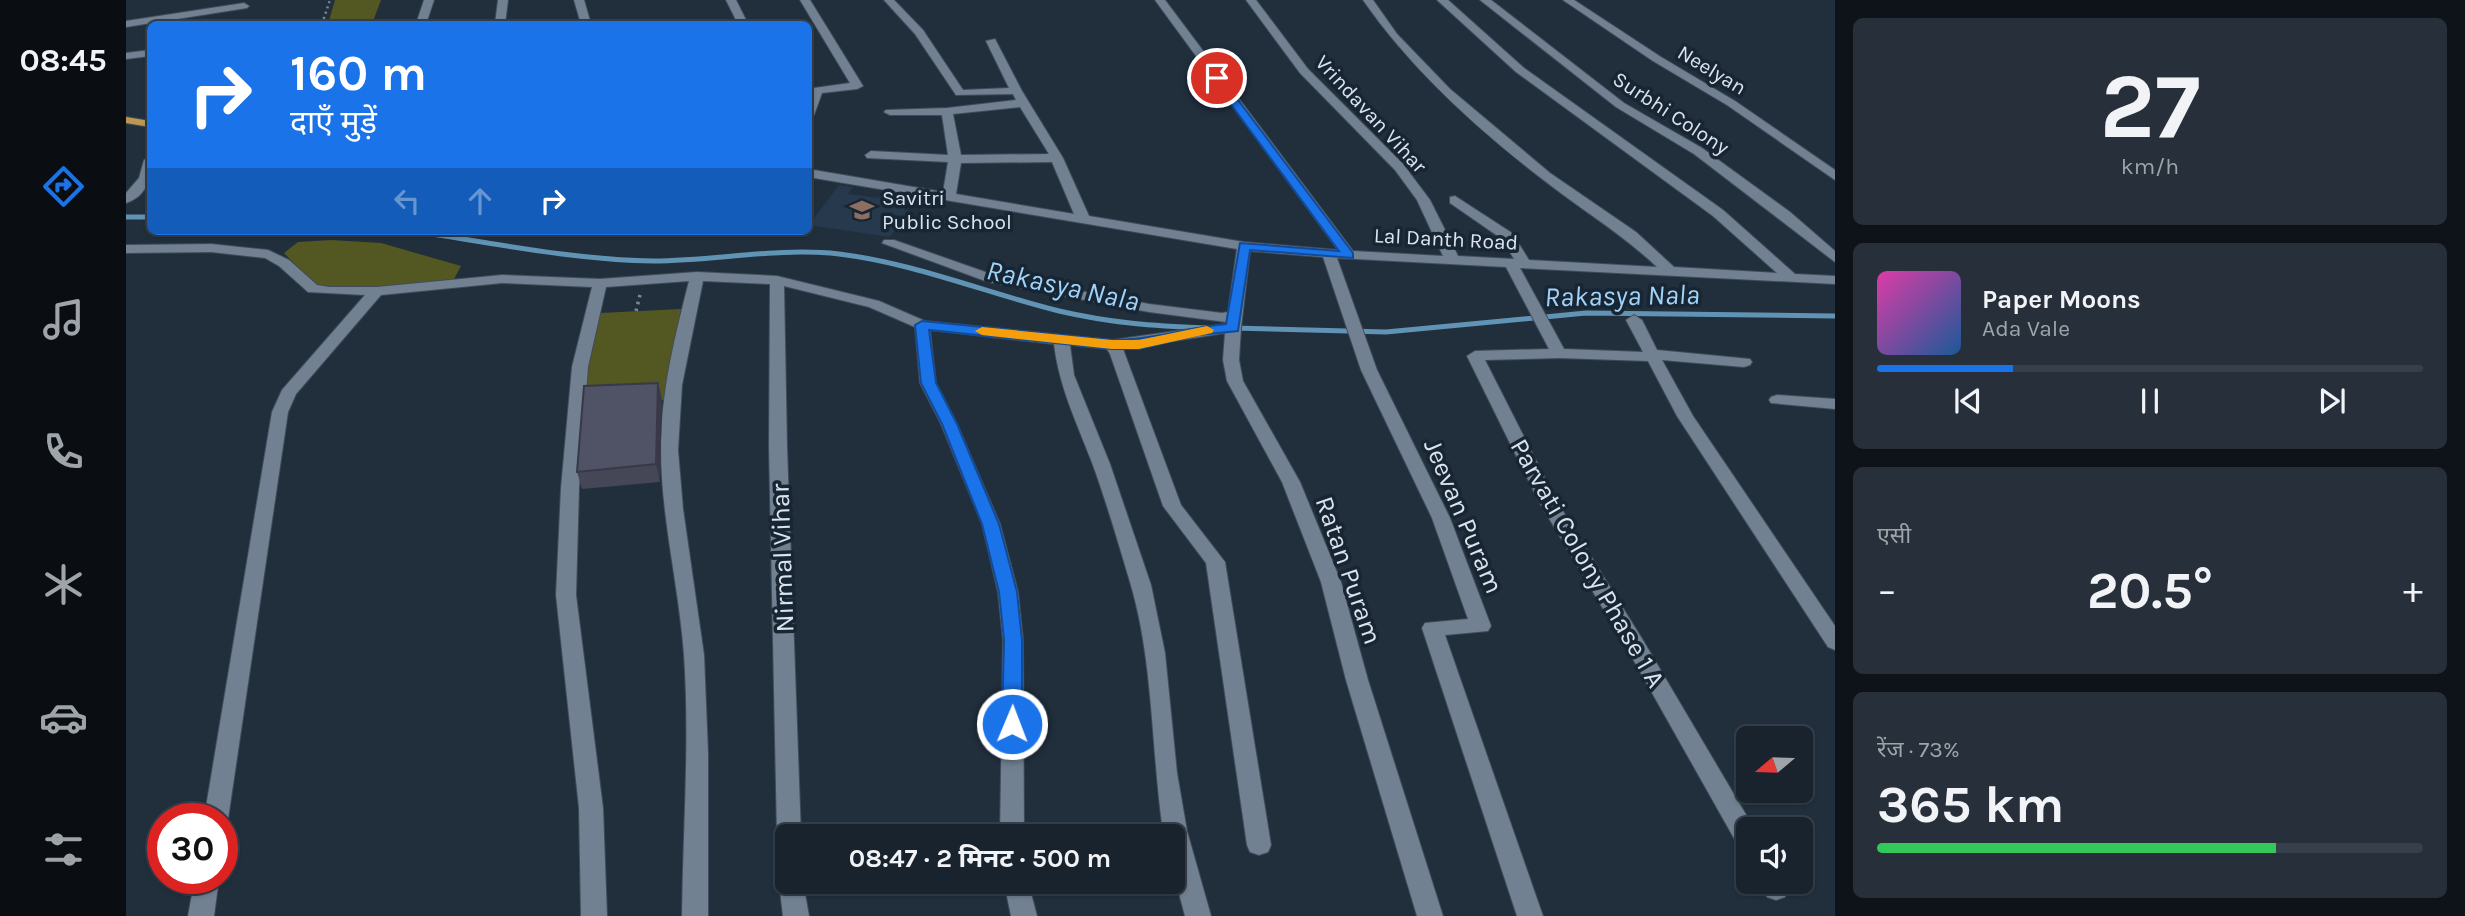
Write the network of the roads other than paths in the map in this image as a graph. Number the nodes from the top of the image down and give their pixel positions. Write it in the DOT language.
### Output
graph roads {
  1 [pos="183,0"];
  2 [pos="429,0"];
  3 [pos="503,0"];
  4 [pos="579,0"];
  5 [pos="731,0"];
  6 [pos="805,0"];
  7 [pos="889,0"];
  8 [pos="1160,0"];
  9 [pos="1251,0"];
  10 [pos="1368,0"];
  11 [pos="1442,0"];
  12 [pos="1485,0"];
  13 [pos="1568,0"];
  14 [pos="244,6"];
  15 [pos="189,15"];
  16 [pos="422,21"];
  17 [pos="500,21"];
  18 [pos="585,21"];
  19 [pos="742,21"];
  20 [pos="126,24"];
  21 [pos="992,41"];
  22 [pos="147,52"];
  23 [pos="126,56"];
  24 [pos="1016,91"];
  25 [pos="1024,103"];
  26 [pos="812,106"];
  27 [pos="947,111"];
  28 [pos="890,112"];
  29 [pos="126,120"];
  30 [pos="147,124"];
  31 [pos="871,155"];
  32 [pos="1057,158"];
  33 [pos="955,159"];
  34 [pos="812,174"];
  35 [pos="147,176"];
  36 [pos="1835,176"];
  37 [pos="949,197"];
  38 [pos="126,200"];
  39 [pos="1455,200"];
  40 [pos="1083,218"];
  41 [pos="889,243"];
  42 [pos="1244,246"];
  43 [pos="126,249"];
  44 [pos="1329,254"];
  45 [pos="1349,255"];
  46 [pos="1835,258"];
  47 [pos="1453,261"];
  48 [pos="1518,264"];
  49 [pos="1672,273"];
  50 [pos="697,276"];
  51 [pos="1790,277"];
  52 [pos="777,280"];
  53 [pos="600,283"];
  54 [pos="1833,283"];
  55 [pos="377,291"];
  56 [pos="1634,320"];
  57 [pos="1234,322"];
  58 [pos="922,325"];
  59 [pos="1061,338"];
  60 [pos="1112,345"];
  61 [pos="1559,353"];
  62 [pos="1652,356"];
  63 [pos="1744,362"];
  64 [pos="1777,400"];
  65 [pos="1835,404"];
  66 [pos="1835,642"];
  67 [pos="219,803"];
  68 [pos="1736,819"];
  69 [pos="789,824"];
  70 [pos="1012,824"];
  71 [pos="1259,845"];
  72 [pos="204,894"];
  73 [pos="793,894"];
  74 [pos="1019,894"];
  75 [pos="201,916"];
  76 [pos="594,916"];
  77 [pos="695,916"];
  78 [pos="796,916"];
  79 [pos="1024,916"];
  80 [pos="1198,916"];
  81 [pos="1430,916"];
  82 [pos="1530,916"];
  1 -- 15 [label="street"];
  2 -- 16 [label="street"];
  3 -- 17 [label="street"];
  4 -- 18 [label="street"];
  5 -- 19 [label="street"];
  6 -- 26 [label="street"];
  7 -- 24 [label="street"];
  8 -- 45 [label="street"];
  9 -- 47 [label="street, Vrindavan Vihar"];
  10 -- 49 [label="street"];
  11 -- 51 [label="street"];
  12 -- 46 [label="street, Surbhi Colony"];
  13 -- 36 [label="street, Neelyan"];
  14 -- 15 [label="street"];
  15 -- 20 [label="street"];
  21 -- 24 [label="street"];
  22 -- 23 [label="street"];
  24 -- 25 [label="street"];
  25 -- 27 [label="street"];
  25 -- 32 [label="street"];
  27 -- 28 [label="street"];
  27 -- 33 [label="street"];
  29 -- 30 [label="main road"];
  31 -- 33 [label="street"];
  32 -- 33 [label="street"];
  32 -- 40 [label="street"];
  33 -- 37 [label="street"];
  34 -- 37 [label="street, Lal Danth Road"];
  35 -- 38 [label="street"];
  37 -- 40 [label="street, Lal Danth Road"];
  39 -- 48 [label="street"];
  40 -- 42 [label="street, Lal Danth Road"];
  41 -- 57 [label="street"];
  42 -- 44 [label="street, Lal Danth Road"];
  42 -- 57 [label="street, Ratan Puram"];
  43 -- 55 [label="street"];
  44 -- 45 [label="street, Lal Danth Road"];
  44 -- 82 [label="street, Jeevan Puram"];
  45 -- 47 [label="street, Lal Danth Road"];
  47 -- 48 [label="street, Lal Danth Road"];
  48 -- 49 [label="street, Lal Danth Road"];
  48 -- 61 [label="street"];
  49 -- 51 [label="street, Lal Danth Road"];
  50 -- 52 [label="street"];
  50 -- 53 [label="street"];
  50 -- 77 [label="street"];
  51 -- 54 [label="street, Lal Danth Road"];
  52 -- 58 [label="street"];
  52 -- 69 [label="street, Nirmal Vihar"];
  53 -- 55 [label="street"];
  53 -- 76 [label="street"];
  55 -- 67 [label="street"];
  56 -- 62 [label="street"];
  57 -- 60 [label="street"];
  57 -- 81 [label="street, Ratan Puram"];
  58 -- 59 [label="street"];
  58 -- 70 [label="street"];
  59 -- 60 [label="street"];
  59 -- 80 [label="street"];
  60 -- 71 [label="street"];
  61 -- 62 [label="street"];
  61 -- 68 [label="street, Parvati Colony Phase 1 A"];
  62 -- 63 [label="street"];
  62 -- 66 [label="street"];
  64 -- 65 [label="street"];
  72 -- 75 [label="street"];
  73 -- 78 [label="street"];
  74 -- 79 [label="street"];
}
